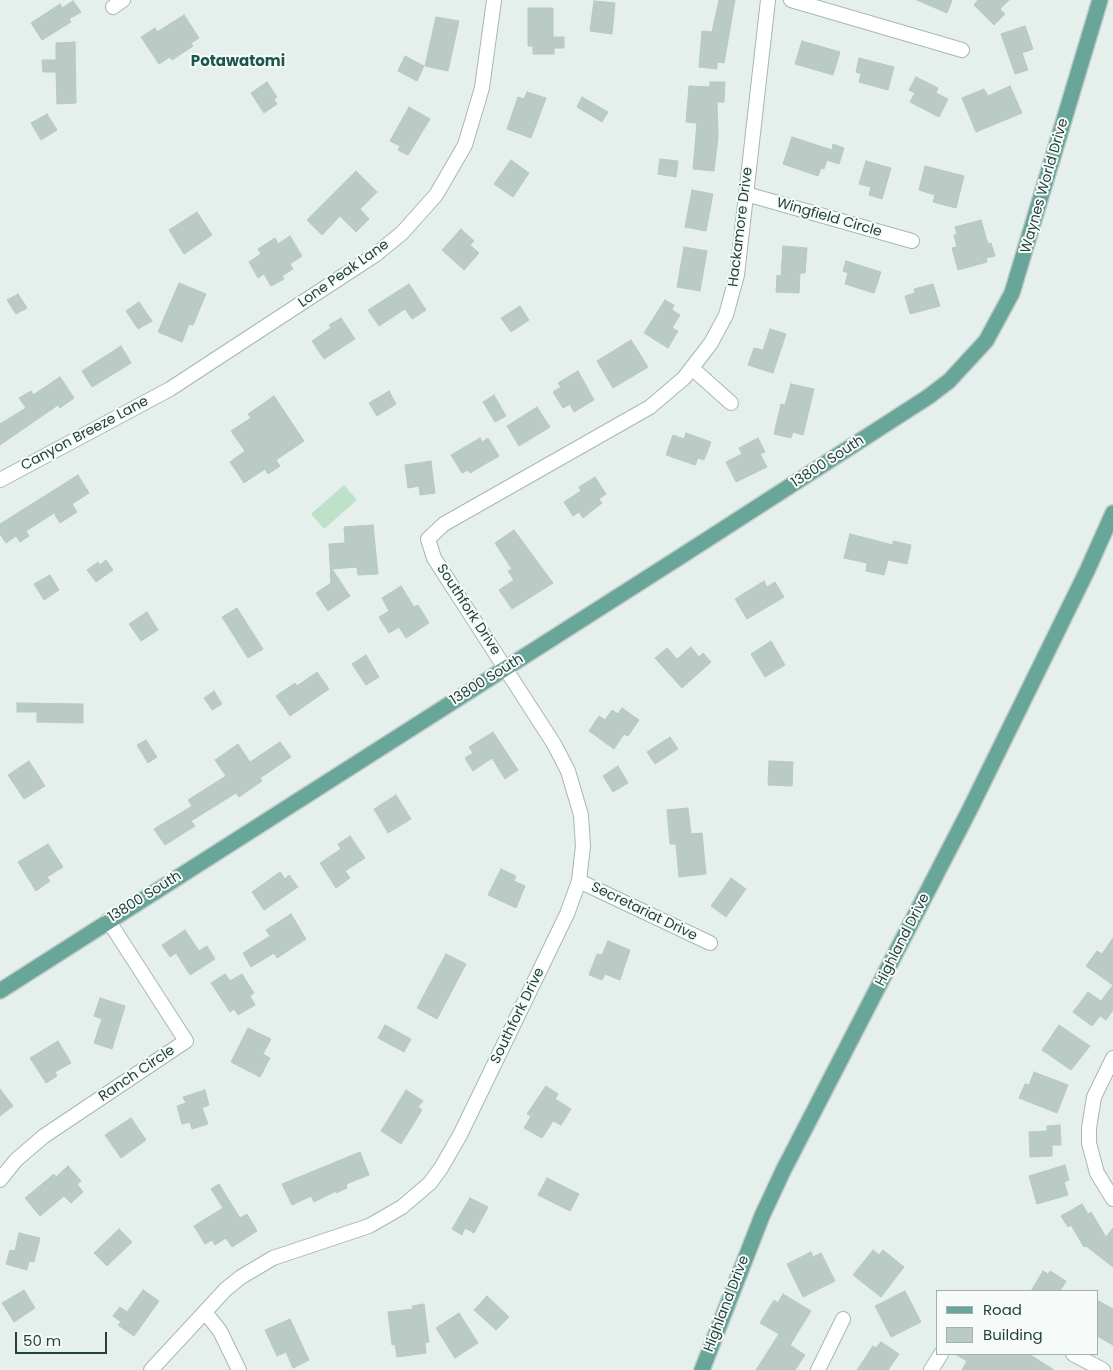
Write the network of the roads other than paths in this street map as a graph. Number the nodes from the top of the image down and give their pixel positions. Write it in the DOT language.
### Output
graph roads {
  1 [pos="494,0"];
  2 [pos="768,0"];
  3 [pos="791,0"];
  4 [pos="1100,0"];
  5 [pos="962,50"];
  6 [pos="746,194"];
  7 [pos="912,241"];
  8 [pos="969,362"];
  9 [pos="693,369"];
  10 [pos="170,389"];
  11 [pos="731,403"];
  12 [pos="0,480"];
  13 [pos="1113,513"];
  14 [pos="428,538"];
  15 [pos="506,669"];
  16 [pos="579,881"];
  17 [pos="108,920"];
  18 [pos="710,943"];
  19 [pos="0,991"];
  20 [pos="1113,1058"];
  21 [pos="0,1180"];
  22 [pos="1113,1199"];
  23 [pos="205,1312"];
  24 [pos="843,1319"];
  25 [pos="940,1355"];
  26 [pos="1075,1355"];
  27 [pos="151,1370"];
  28 [pos="239,1370"];
  29 [pos="702,1370"];
  30 [pos="818,1370"];
  31 [pos="932,1370"];
  32 [pos="1104,1370"];
  1 -- 10 [label="street, Lone Peak Lane"];
  2 -- 6 [label="street, Hackamore Drive"];
  3 -- 5 [label="street"];
  4 -- 8 [label="main road, Waynes World Drive"];
  6 -- 7 [label="street, Wingfield Circle"];
  6 -- 9 [label="street, Hackamore Drive"];
  8 -- 15 [label="main road, 13800 South"];
  9 -- 11 [label="street"];
  9 -- 14 [label="street, Hackamore Drive"];
  10 -- 12 [label="street, Canyon Breeze Lane"];
  13 -- 29 [label="main road, Highland Drive"];
  14 -- 15 [label="street, Southfork Drive"];
  15 -- 16 [label="street, Southfork Drive"];
  15 -- 17 [label="main road, 13800 South"];
  16 -- 18 [label="street, Secretariat Drive"];
  16 -- 23 [label="street, Southfork Drive"];
  17 -- 19 [label="main road, 13800 South"];
  17 -- 21 [label="street, Ranch Circle"];
  20 -- 22 [label="street"];
  23 -- 27 [label="street, Southfork Drive"];
  23 -- 28 [label="street"];
  24 -- 30 [label="street"];
  25 -- 31 [label="street"];
  26 -- 32 [label="street"];
}
